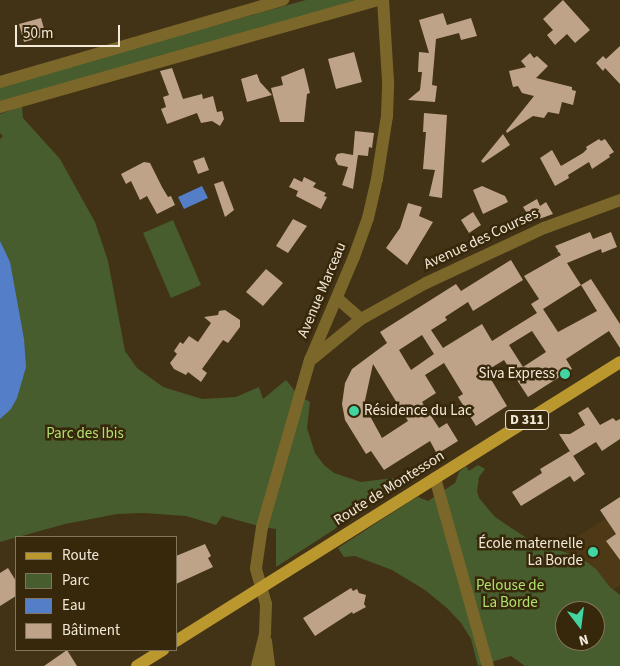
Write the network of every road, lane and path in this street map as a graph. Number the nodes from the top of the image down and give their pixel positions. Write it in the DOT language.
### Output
graph roads {
  1 [pos="283,0"];
  2 [pos="378,0"];
  3 [pos="383,0"];
  4 [pos="0,82"];
  5 [pos="0,107"];
  6 [pos="620,200"];
  7 [pos="338,299"];
  8 [pos="361,319"];
  9 [pos="310,360"];
  10 [pos="617,367"];
  11 [pos="435,478"];
  12 [pos="260,588"];
  13 [pos="265,633"];
  14 [pos="178,641"];
  15 [pos="161,651"];
  16 [pos="137,666"];
  17 [pos="257,666"];
  18 [pos="269,666"];
  19 [pos="488,666"];
  1 -- 4 [label="street"];
  2 -- 5 [label="street"];
  3 -- 7 [label="street, Avenue Marceau"];
  6 -- 8 [label="street, Avenue des Courses"];
  7 -- 8 [label="street"];
  7 -- 9 [label="street, Avenue Marceau"];
  8 -- 9 [label="street, Avenue des Courses"];
  9 -- 12 [label="street, Avenue Marceau"];
  10 -- 11 [label="main road, Route de Montesson / D 311"];
  11 -- 12 [label="main road, Route de Montesson / D 311"];
  11 -- 19 [label="street"];
  12 -- 13 [label="street, Avenue Marceau"];
  12 -- 14 [label="main road, Route de Montesson / D 311"];
  13 -- 17 [label="street"];
  13 -- 18 [label="street"];
  15 -- 16 [label="main road"];
}
